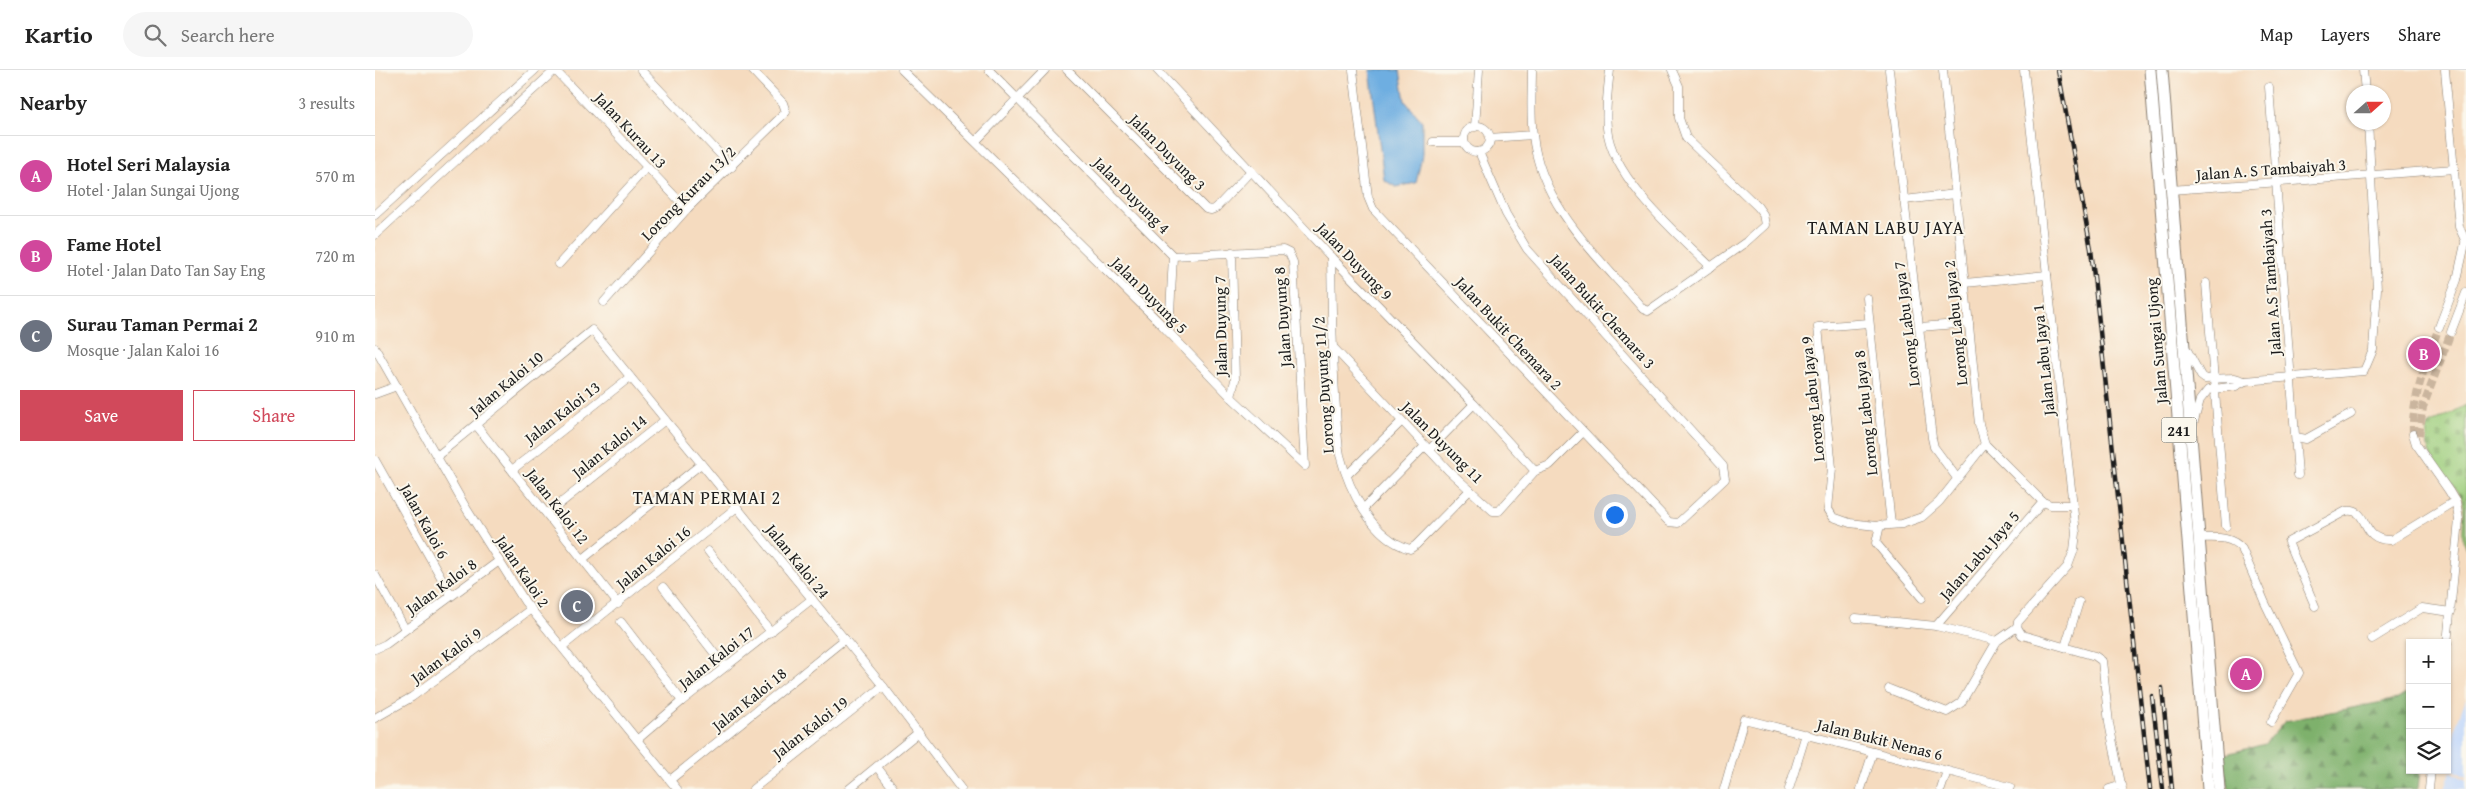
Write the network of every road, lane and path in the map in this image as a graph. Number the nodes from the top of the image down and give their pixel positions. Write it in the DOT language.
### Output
graph roads {
  1 [pos="535,70"];
  2 [pos="555,70"];
  3 [pos="641,70"];
  4 [pos="751,70"];
  5 [pos="902,70"];
  6 [pos="989,70"];
  7 [pos="1045,70"];
  8 [pos="1067,70"];
  9 [pos="1157,70"];
  10 [pos="1353,70"];
  11 [pos="1479,70"];
  12 [pos="1532,70"];
  13 [pos="1610,70"];
  14 [pos="1672,70"];
  15 [pos="1889,70"];
  16 [pos="1943,70"];
  17 [pos="2024,70"];
  18 [pos="2150,70"];
  19 [pos="2162,70"];
  20 [pos="2363,70"];
  21 [pos="2445,70"];
  22 [pos="2364,85"];
  23 [pos="2269,86"];
  24 [pos="1017,99"];
  25 [pos="1475,127"];
  26 [pos="2368,130"];
  27 [pos="1533,135"];
  28 [pos="1489,138"];
  29 [pos="975,142"];
  30 [pos="1433,142"];
  31 [pos="1464,142"];
  32 [pos="1479,152"];
  33 [pos="647,167"];
  34 [pos="732,167"];
  35 [pos="2454,169"];
  36 [pos="1251,171"];
  37 [pos="2372,175"];
  38 [pos="2276,183"];
  39 [pos="2171,190"];
  40 [pos="1956,194"];
  41 [pos="1904,200"];
  42 [pos="687,209"];
  43 [pos="375,215"];
  44 [pos="375,235"];
  45 [pos="2466,238"];
  46 [pos="2466,242"];
  47 [pos="1232,252"];
  48 [pos="1173,256"];
  49 [pos="1331,257"];
  50 [pos="559,264"];
  51 [pos="1711,266"];
  52 [pos="2047,275"];
  53 [pos="1965,283"];
  54 [pos="2206,284"];
  55 [pos="2466,293"];
  56 [pos="1867,298"];
  57 [pos="604,302"];
  58 [pos="1869,323"];
  59 [pos="1969,323"];
  60 [pos="1920,327"];
  61 [pos="2439,327"];
  62 [pos="591,330"];
  63 [pos="1169,332"];
  64 [pos="2451,332"];
  65 [pos="2183,342"];
  66 [pos="1333,347"];
  67 [pos="375,348"];
  68 [pos="629,376"];
  69 [pos="2291,378"];
  70 [pos="2213,379"];
  71 [pos="2245,382"];
  72 [pos="397,386"];
  73 [pos="2213,388"];
  74 [pos="375,394"];
  75 [pos="1231,398"];
  76 [pos="1474,404"];
  77 [pos="2351,414"];
  78 [pos="665,420"];
  79 [pos="1402,421"];
  80 [pos="476,425"];
  81 [pos="1583,432"];
  82 [pos="2190,434"];
  83 [pos="2416,435"];
  84 [pos="2295,437"];
  85 [pos="1985,444"];
  86 [pos="1427,448"];
  87 [pos="437,456"];
  88 [pos="375,460"];
  89 [pos="701,464"];
  90 [pos="1305,466"];
  91 [pos="512,470"];
  92 [pos="1535,471"];
  93 [pos="1347,474"];
  94 [pos="1726,475"];
  95 [pos="2298,475"];
  96 [pos="1957,478"];
  97 [pos="1470,490"];
  98 [pos="2455,501"];
  99 [pos="2043,502"];
  100 [pos="2072,505"];
  101 [pos="737,507"];
  102 [pos="1364,508"];
  103 [pos="547,514"];
  104 [pos="1891,524"];
  105 [pos="1880,525"];
  106 [pos="2227,526"];
  107 [pos="2198,538"];
  108 [pos="708,551"];
  109 [pos="583,559"];
  110 [pos="499,561"];
  111 [pos="375,575"];
  112 [pos="663,587"];
  113 [pos="451,595"];
  114 [pos="1922,598"];
  115 [pos="811,599"];
  116 [pos="2079,602"];
  117 [pos="618,604"];
  118 [pos="2315,606"];
  119 [pos="531,609"];
  120 [pos="2451,612"];
  121 [pos="1856,618"];
  122 [pos="621,622"];
  123 [pos="1937,626"];
  124 [pos="2017,627"];
  125 [pos="405,629"];
  126 [pos="771,632"];
  127 [pos="2372,639"];
  128 [pos="2448,639"];
  129 [pos="845,640"];
  130 [pos="1997,641"];
  131 [pos="563,646"];
  132 [pos="2065,647"];
  133 [pos="375,649"];
  134 [pos="725,667"];
  135 [pos="883,686"];
  136 [pos="1889,690"];
  137 [pos="682,701"];
  138 [pos="375,718"];
  139 [pos="2271,722"];
  140 [pos="919,732"];
  141 [pos="1806,734"];
  142 [pos="638,739"];
  143 [pos="1873,752"];
  144 [pos="877,767"];
  145 [pos="1947,770"];
  146 [pos="2431,774"];
  147 [pos="670,780"];
  148 [pos="2122,787"];
  149 [pos="2009,788"];
  150 [pos="677,789"];
  151 [pos="753,789"];
  152 [pos="849,789"];
  153 [pos="894,789"];
  154 [pos="961,789"];
  155 [pos="1724,789"];
  156 [pos="1789,789"];
  157 [pos="1861,789"];
  158 [pos="1941,789"];
  159 [pos="2109,789"];
  160 [pos="2208,789"];
  161 [pos="2219,789"];
  162 [pos="2429,789"];
  1 -- 43 [label="street"];
  2 -- 33 [label="street, Jalan Kurau 13"];
  2 -- 44 [label="street"];
  3 -- 34 [label="street"];
  4 -- 34 [label="street, Lorong Kurau 13/2"];
  5 -- 29 [label="street, Jalan Duyung 5"];
  6 -- 24 [label="street, Jalan Duyung 4"];
  7 -- 24 [label="street"];
  8 -- 36 [label="street, Jalan Duyung 3"];
  9 -- 36 [label="street, Jalan Duyung 9"];
  10 -- 81 [label="street, Jalan Bukit Chemara 2"];
  11 -- 25 [label="street"];
  12 -- 27 [label="street"];
  13 -- 51 [label="street"];
  14 -- 51 [label="street"];
  15 -- 41 [label="street, Lorong Labu Jaya 7"];
  16 -- 40 [label="street, Lorong Labu Jaya 2"];
  17 -- 52 [label="street, Jalan Labu Jaya 1"];
  18 -- 160 [label="highway, Jalan Sungai Ujong / 241"];
  19 -- 39 [label="highway, Jalan Sungai Ujong / 241"];
  20 -- 22 [label="street"];
  21 -- 35 [label="street"];
  23 -- 38 [label="street, Jalan A.S Tambaiyah 3"];
  24 -- 29 [label="street"];
  24 -- 48 [label="street, Jalan Duyung 4"];
  25 -- 28 [label="street"];
  25 -- 31 [label="street"];
  26 -- 37 [label="street"];
  27 -- 28 [label="street"];
  27 -- 51 [label="street"];
  28 -- 32 [label="street"];
  29 -- 63 [label="street, Jalan Duyung 5"];
  30 -- 31 [label="street"];
  31 -- 32 [label="street"];
  32 -- 94 [label="street, Jalan Bukit Chemara 3"];
  33 -- 42 [label="street, Jalan Kurau 13"];
  33 -- 50 [label="street"];
  34 -- 42 [label="street, Lorong Kurau 13/2"];
  35 -- 37 [label="street, Jalan A. S Tambaiyah 3"];
  35 -- 46 [label="street"];
  36 -- 49 [label="street, Jalan Duyung 9"];
  37 -- 38 [label="street, Jalan A. S Tambaiyah 3"];
  37 -- 69 [label="street"];
  38 -- 39 [label="street, Jalan A. S Tambaiyah 3"];
  38 -- 69 [label="street, Jalan A.S Tambaiyah 3"];
  39 -- 65 [label="highway, Jalan Sungai Ujong / 241"];
  40 -- 41 [label="street"];
  40 -- 53 [label="street, Lorong Labu Jaya 2"];
  41 -- 60 [label="street, Lorong Labu Jaya 7"];
  42 -- 57 [label="street, Lorong Kurau 13/2"];
  45 -- 46 [label="street"];
  46 -- 61 [label="street"];
  47 -- 48 [label="street, Jalan Duyung 8"];
  47 -- 75 [label="street, Jalan Duyung 7"];
  47 -- 90 [label="street, Jalan Duyung 8"];
  48 -- 63 [label="street, Jalan Duyung 4"];
  49 -- 66 [label="street, Lorong Duyung 11/2"];
  49 -- 76 [label="street, Jalan Duyung 9"];
  52 -- 53 [label="street"];
  52 -- 100 [label="street, Jalan Labu Jaya 1"];
  53 -- 59 [label="street, Lorong Labu Jaya 2"];
  54 -- 70 [label="street"];
  55 -- 64 [label="street"];
  56 -- 58 [label="street, Lorong Labu Jaya 8"];
  58 -- 104 [label="street, Lorong Labu Jaya 8"];
  58 -- 105 [label="street, Lorong Labu Jaya 9"];
  59 -- 60 [label="street"];
  59 -- 85 [label="street, Lorong Labu Jaya 2"];
  60 -- 96 [label="street, Lorong Labu Jaya 7"];
  62 -- 68 [label="street, Jalan Kaloi 24"];
  62 -- 80 [label="street, Jalan Kaloi 10"];
  63 -- 75 [label="street, Jalan Duyung 5"];
  65 -- 70 [label="street"];
  65 -- 82 [label="highway, Jalan Sungai Ujong / 241"];
  66 -- 79 [label="street, Jalan Duyung 11"];
  66 -- 93 [label="street, Lorong Duyung 11/2"];
  67 -- 72 [label="street, Jalan Kaloi 2"];
  68 -- 78 [label="street, Jalan Kaloi 24"];
  68 -- 91 [label="street, Jalan Kaloi 13"];
  69 -- 71 [label="street"];
  69 -- 84 [label="street, Jalan A.S Tambaiyah 3"];
  70 -- 71 [label="street"];
  70 -- 73 [label="street"];
  71 -- 73 [label="street"];
  72 -- 74 [label="street"];
  72 -- 87 [label="street, Jalan Kaloi 2"];
  73 -- 82 [label="street"];
  73 -- 106 [label="street"];
  75 -- 90 [label="street, Jalan Duyung 5"];
  76 -- 86 [label="street"];
  76 -- 92 [label="street, Jalan Duyung 9"];
  77 -- 84 [label="street"];
  78 -- 89 [label="street, Jalan Kaloi 24"];
  78 -- 103 [label="street, Jalan Kaloi 14"];
  79 -- 86 [label="street, Jalan Duyung 11"];
  79 -- 93 [label="street"];
  80 -- 87 [label="street, Jalan Kaloi 10"];
  80 -- 91 [label="street, Jalan Kaloi 12"];
  81 -- 92 [label="street"];
  81 -- 94 [label="street, Jalan Bukit Chemara 2"];
  82 -- 107 [label="highway, Jalan Sungai Ujong / 241"];
  83 -- 98 [label="street"];
  84 -- 95 [label="street, Jalan A.S Tambaiyah 3"];
  85 -- 96 [label="street"];
  85 -- 99 [label="street"];
  86 -- 97 [label="street, Jalan Duyung 11"];
  86 -- 102 [label="street"];
  87 -- 110 [label="street, Jalan Kaloi 2"];
  88 -- 113 [label="street, Jalan Kaloi 6"];
  89 -- 101 [label="street, Jalan Kaloi 24"];
  89 -- 109 [label="street"];
  91 -- 103 [label="street, Jalan Kaloi 12"];
  92 -- 97 [label="street, Jalan Duyung 11"];
  93 -- 102 [label="street, Lorong Duyung 11/2"];
  96 -- 104 [label="street"];
  97 -- 102 [label="street, Lorong Duyung 11/2"];
  98 -- 118 [label="street"];
  98 -- 120 [label="street"];
  99 -- 100 [label="street"];
  99 -- 123 [label="street, Jalan Labu Jaya 5"];
  100 -- 124 [label="street, Jalan Labu Jaya 1"];
  101 -- 115 [label="street, Jalan Kaloi 24"];
  101 -- 117 [label="street, Jalan Kaloi 16"];
  103 -- 109 [label="street, Jalan Kaloi 12"];
  104 -- 105 [label="street"];
  105 -- 114 [label="street"];
  107 -- 139 [label="street"];
  107 -- 161 [label="highway, Jalan Sungai Ujong / 241"];
  108 -- 126 [label="street"];
  109 -- 117 [label="street, Jalan Kaloi 12"];
  110 -- 113 [label="street, Jalan Kaloi 8"];
  110 -- 119 [label="street, Jalan Kaloi 2"];
  111 -- 125 [label="street"];
  112 -- 134 [label="street"];
  113 -- 125 [label="street, Jalan Kaloi 8"];
  115 -- 126 [label="street, Jalan Kaloi 17"];
  115 -- 129 [label="street, Jalan Kaloi 24"];
  116 -- 132 [label="street"];
  117 -- 131 [label="street, Jalan Kaloi 16"];
  119 -- 131 [label="street, Jalan Kaloi 2"];
  119 -- 138 [label="street, Jalan Kaloi 9"];
  120 -- 127 [label="street"];
  120 -- 128 [label="street"];
  121 -- 123 [label="street"];
  122 -- 137 [label="street"];
  123 -- 130 [label="street"];
  124 -- 130 [label="street, Jalan Labu Jaya 1"];
  124 -- 132 [label="street"];
  125 -- 133 [label="street, Jalan Kaloi 8"];
  126 -- 134 [label="street, Jalan Kaloi 17"];
  129 -- 135 [label="street, Jalan Kaloi 24"];
  129 -- 147 [label="street, Jalan Kaloi 18"];
  130 -- 136 [label="street"];
  131 -- 142 [label="street, Jalan Kaloi 2"];
  132 -- 148 [label="street"];
  134 -- 137 [label="street, Jalan Kaloi 17"];
  135 -- 140 [label="street, Jalan Kaloi 24"];
  135 -- 151 [label="street, Jalan Kaloi 19"];
  137 -- 142 [label="street, Jalan Kaloi 17"];
  140 -- 144 [label="street"];
  140 -- 154 [label="street, Jalan Kaloi 24"];
  141 -- 143 [label="street, Jalan Bukit Nenas 6"];
  141 -- 155 [label="street, Jalan Bukit Nenas 6"];
  141 -- 156 [label="street"];
  142 -- 147 [label="street, Jalan Kaloi 2"];
  143 -- 145 [label="street, Jalan Bukit Nenas 6"];
  143 -- 157 [label="street"];
  144 -- 152 [label="street"];
  144 -- 153 [label="street"];
  145 -- 149 [label="street, Jalan Bukit Nenas 6"];
  145 -- 158 [label="street"];
  146 -- 162 [label="street"];
  147 -- 150 [label="street, Jalan Kaloi 2"];
  148 -- 159 [label="street"];
}
